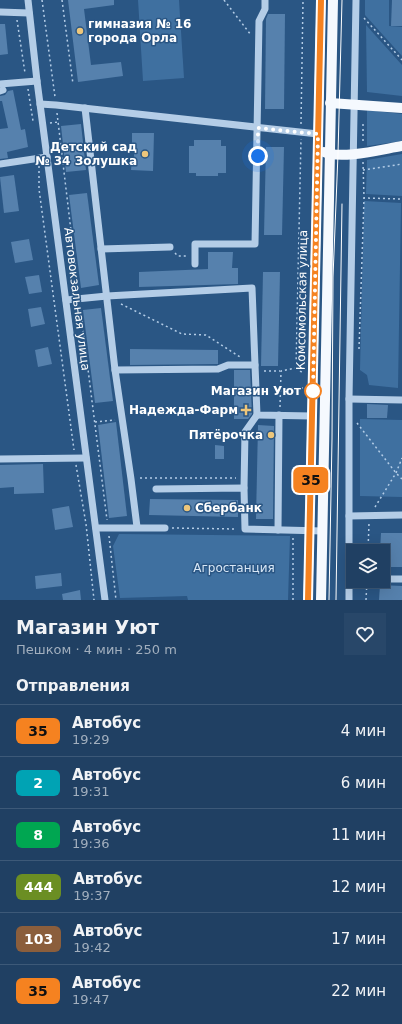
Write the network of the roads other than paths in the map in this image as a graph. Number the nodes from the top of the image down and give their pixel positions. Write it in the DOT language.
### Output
graph roads {
  1 [pos="28,0"];
  2 [pos="265,0"];
  3 [pos="321,0"];
  4 [pos="333,0"];
  5 [pos="356,0"];
  6 [pos="0,12"];
  7 [pos="29,13"];
  8 [pos="37,81"];
  9 [pos="1,88"];
  10 [pos="330,103"];
  11 [pos="40,104"];
  12 [pos="353,105"];
  13 [pos="85,108"];
  14 [pos="402,108"];
  15 [pos="258,128"];
  16 [pos="318,134"];
  17 [pos="402,146"];
  18 [pos="318,147"];
  19 [pos="329,154"];
  20 [pos="354,154"];
  21 [pos="47,157"];
  22 [pos="0,164"];
  23 [pos="170,247"];
  24 [pos="101,249"];
  25 [pos="195,261"];
  26 [pos="107,296"];
  27 [pos="66,300"];
  28 [pos="254,367"];
  29 [pos="115,370"];
  30 [pos="349,399"];
  31 [pos="402,400"];
  32 [pos="256,415"];
  33 [pos="279,415"];
  34 [pos="312,416"];
  35 [pos="86,458"];
  36 [pos="0,459"];
  37 [pos="244,488"];
  38 [pos="156,489"];
  39 [pos="402,515"];
  40 [pos="349,516"];
  41 [pos="137,527"];
  42 [pos="96,528"];
  43 [pos="164,528"];
  44 [pos="278,530"];
  45 [pos="310,531"];
  46 [pos="323,531"];
  47 [pos="350,544"];
  48 [pos="390,579"];
  49 [pos="402,579"];
  50 [pos="350,588"];
  51 [pos="105,600"];
  52 [pos="308,600"];
  53 [pos="321,600"];
  54 [pos="349,600"];
  1 -- 7 [label="street, Автовокзальная улица"];
  2 -- 15 [label="street"];
  3 -- 16 [label="main road, Комсомольская улица"];
  4 -- 10 [label="main road, Комсомольская улица"];
  5 -- 12 [label="street"];
  6 -- 7 [label="street"];
  7 -- 8 [label="street, Автовокзальная улица"];
  8 -- 9 [label="street"];
  8 -- 11 [label="street, Автовокзальная улица"];
  10 -- 12 [label="main road"];
  10 -- 19 [label="main road, Комсомольская улица"];
  11 -- 13 [label="street"];
  11 -- 21 [label="street, Автовокзальная улица"];
  12 -- 14 [label="main road"];
  12 -- 20 [label="street"];
  13 -- 15 [label="street"];
  13 -- 24 [label="street"];
  15 -- 16 [label="street"];
  15 -- 25 [label="street"];
  16 -- 18 [label="main road, Комсомольская улица"];
  17 -- 20 [label="main road"];
  18 -- 19 [label="main road"];
  18 -- 34 [label="main road, Комсомольская улица"];
  19 -- 20 [label="main road"];
  19 -- 46 [label="main road, Комсомольская улица"];
  20 -- 30 [label="street"];
  21 -- 22 [label="street"];
  21 -- 27 [label="street, Автовокзальная улица"];
  23 -- 24 [label="street"];
  24 -- 26 [label="street"];
  26 -- 27 [label="street"];
  26 -- 28 [label="street"];
  26 -- 29 [label="street"];
  27 -- 35 [label="street, Автовокзальная улица"];
  28 -- 29 [label="street"];
  28 -- 32 [label="street"];
  29 -- 41 [label="street"];
  30 -- 31 [label="street"];
  30 -- 40 [label="street"];
  32 -- 33 [label="street"];
  32 -- 37 [label="street"];
  33 -- 34 [label="street"];
  33 -- 44 [label="street"];
  34 -- 45 [label="main road, Комсомольская улица"];
  35 -- 36 [label="street"];
  35 -- 42 [label="street, Автовокзальная улица"];
  37 -- 38 [label="street"];
  37 -- 44 [label="street"];
  39 -- 40 [label="street"];
  40 -- 47 [label="street"];
  41 -- 42 [label="street"];
  41 -- 43 [label="street"];
  42 -- 51 [label="street, Автовокзальная улица"];
  44 -- 45 [label="street"];
  45 -- 46 [label="street"];
  45 -- 52 [label="main road, Комсомольская улица"];
  46 -- 53 [label="main road, Комсомольская улица"];
  48 -- 49 [label="street"];
  50 -- 54 [label="street"];
}
